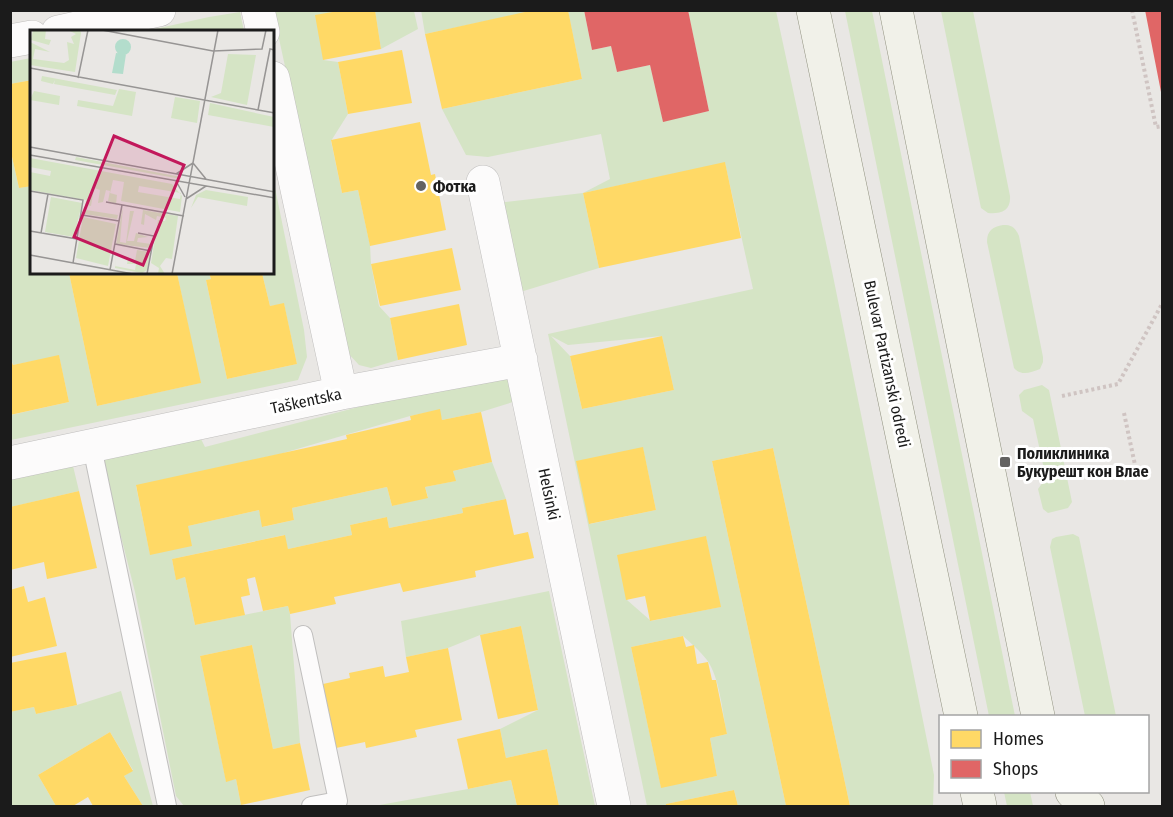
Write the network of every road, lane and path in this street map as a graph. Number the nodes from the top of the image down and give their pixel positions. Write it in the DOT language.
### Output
graph roads {
  1 [pos="159,10"];
  2 [pos="258,10"];
  3 [pos="813,10"];
  4 [pos="896,10"];
  5 [pos="1132,10"];
  6 [pos="67,30"];
  7 [pos="263,30"];
  8 [pos="30,37"];
  9 [pos="10,41"];
  10 [pos="274,83"];
  11 [pos="1162,126"];
  12 [pos="483,182"];
  13 [pos="1162,304"];
  14 [pos="521,360"];
  15 [pos="341,393"];
  16 [pos="1062,396"];
  17 [pos="1124,413"];
  18 [pos="92,447"];
  19 [pos="10,463"];
  20 [pos="1135,465"];
  21 [pos="303,635"];
  22 [pos="961,715"];
  23 [pos="1038,715"];
  24 [pos="1073,793"];
  25 [pos="167,807"];
  26 [pos="311,807"];
  27 [pos="614,807"];
  28 [pos="1088,807"];
  1 -- 6 [label="street"];
  2 -- 7 [label="street"];
  3 -- 22 [label="street, Bulevar Partizanski odredi"];
  4 -- 23 [label="street"];
  5 -- 11 [label="path"];
  8 -- 9 [label="street"];
  10 -- 15 [label="street"];
  12 -- 14 [label="street, Helsinki"];
  13 -- 16 [label="path"];
  14 -- 15 [label="street, Taškentska"];
  14 -- 27 [label="street, Helsinki"];
  15 -- 18 [label="street, Taškentska"];
  17 -- 20 [label="path"];
  18 -- 19 [label="street, Taškentska"];
  18 -- 25 [label="lane"];
  21 -- 26 [label="lane"];
  24 -- 28 [label="street"];
}
